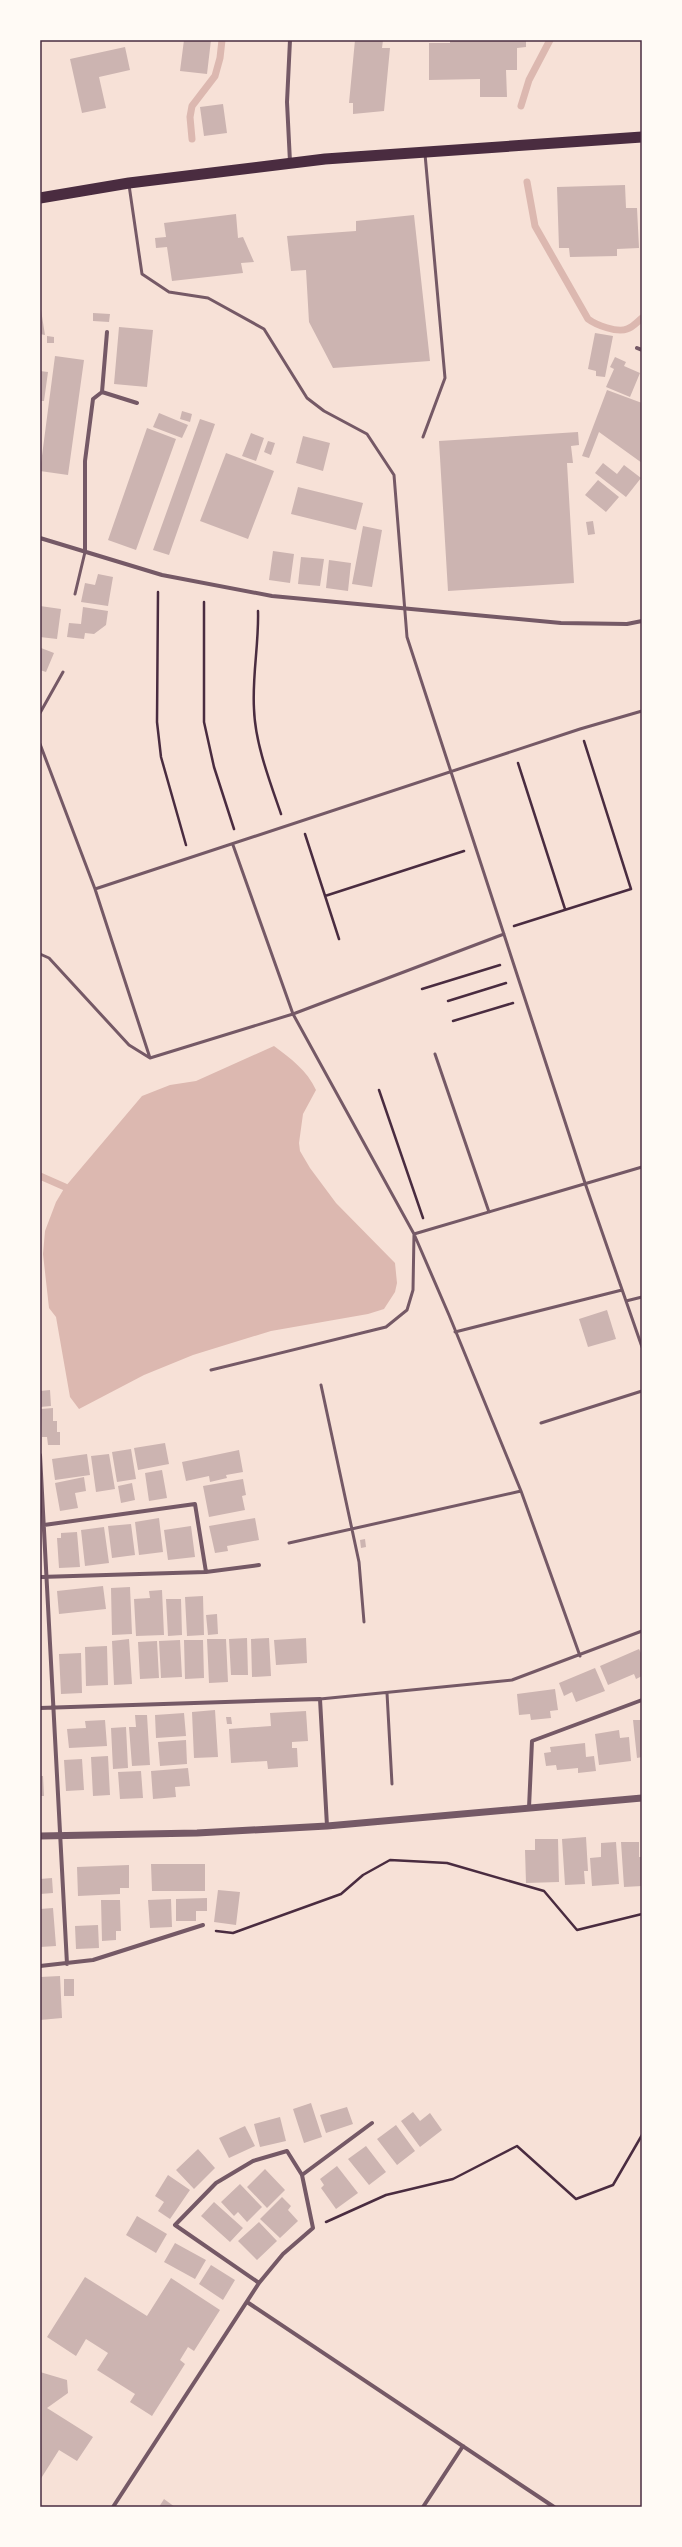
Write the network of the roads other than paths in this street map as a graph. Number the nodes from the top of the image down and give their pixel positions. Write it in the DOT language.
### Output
graph roads {
  1 [pos="290,40"];
  2 [pos="642,137"];
  3 [pos="425,152"];
  4 [pos="290,163"];
  5 [pos="129,183"];
  6 [pos="40,198"];
  7 [pos="107,332"];
  8 [pos="102,392"];
  9 [pos="137,403"];
  10 [pos="423,437"];
  11 [pos="40,538"];
  12 [pos="85,552"];
  13 [pos="75,594"];
  14 [pos="642,621"];
  15 [pos="63,672"];
  16 [pos="642,711"];
  17 [pos="40,713"];
  18 [pos="40,744"];
  19 [pos="451,773"];
  20 [pos="233,845"];
  21 [pos="95,889"];
  22 [pos="504,934"];
  23 [pos="40,954"];
  24 [pos="292,1014"];
  25 [pos="435,1054"];
  26 [pos="150,1058"];
  27 [pos="642,1167"];
  28 [pos="585,1183"];
  29 [pos="489,1212"];
  30 [pos="414,1234"];
  31 [pos="622,1290"];
  32 [pos="642,1297"];
  33 [pos="626,1301"];
  34 [pos="455,1332"];
  35 [pos="642,1347"];
  36 [pos="211,1370"];
  37 [pos="321,1385"];
  38 [pos="642,1391"];
  39 [pos="541,1423"];
  40 [pos="40,1454"];
  41 [pos="521,1491"];
  42 [pos="44,1525"];
  43 [pos="352,1529"];
  44 [pos="289,1543"];
  45 [pos="259,1566"];
  46 [pos="206,1572"];
  47 [pos="42,1577"];
  48 [pos="364,1622"];
  49 [pos="642,1631"];
  50 [pos="580,1656"];
  51 [pos="387,1693"];
  52 [pos="320,1699"];
  53 [pos="642,1700"];
  54 [pos="52,1707"];
  55 [pos="40,1708"];
  56 [pos="392,1784"];
  57 [pos="642,1798"];
  58 [pos="530,1808"];
  59 [pos="327,1826"];
  60 [pos="40,1836"];
  61 [pos="58,1836"];
  62 [pos="203,1925"];
  63 [pos="66,1964"];
  64 [pos="40,1966"];
  65 [pos="372,2123"];
  66 [pos="302,2175"];
  67 [pos="259,2283"];
  68 [pos="247,2302"];
  69 [pos="463,2446"];
  70 [pos="113,2507"];
  71 [pos="423,2507"];
  72 [pos="554,2507"];
  1 -- 4 [label="street"];
  2 -- 3 [label="highway"];
  3 -- 4 [label="highway"];
  3 -- 10 [label="lane"];
  4 -- 5 [label="highway"];
  5 -- 6 [label="highway"];
  5 -- 19 [label="lane"];
  7 -- 8 [label="street"];
  8 -- 9 [label="street"];
  8 -- 12 [label="street"];
  11 -- 12 [label="street"];
  12 -- 13 [label="lane"];
  12 -- 14 [label="street"];
  15 -- 17 [label="lane"];
  16 -- 19 [label="lane"];
  18 -- 21 [label="lane"];
  19 -- 20 [label="lane"];
  19 -- 22 [label="lane"];
  20 -- 21 [label="lane"];
  20 -- 24 [label="lane"];
  21 -- 26 [label="lane"];
  22 -- 24 [label="lane"];
  22 -- 28 [label="lane"];
  23 -- 26 [label="lane"];
  24 -- 26 [label="lane"];
  24 -- 30 [label="lane"];
  25 -- 29 [label="lane"];
  27 -- 28 [label="lane"];
  28 -- 29 [label="lane"];
  28 -- 31 [label="lane"];
  29 -- 30 [label="lane"];
  30 -- 34 [label="lane"];
  30 -- 36 [label="lane"];
  31 -- 33 [label="lane"];
  31 -- 34 [label="lane"];
  32 -- 33 [label="lane"];
  33 -- 35 [label="lane"];
  34 -- 41 [label="lane"];
  37 -- 43 [label="lane"];
  38 -- 39 [label="lane"];
  40 -- 42 [label="street"];
  41 -- 43 [label="lane"];
  41 -- 50 [label="lane"];
  42 -- 46 [label="street"];
  42 -- 47 [label="street"];
  43 -- 44 [label="lane"];
  43 -- 48 [label="lane"];
  45 -- 46 [label="street"];
  46 -- 47 [label="street"];
  47 -- 54 [label="street"];
  49 -- 50 [label="lane"];
  50 -- 51 [label="lane"];
  51 -- 52 [label="lane"];
  51 -- 56 [label="lane"];
  52 -- 54 [label="street"];
  52 -- 59 [label="street"];
  53 -- 58 [label="street"];
  54 -- 55 [label="street"];
  54 -- 61 [label="street"];
  57 -- 58 [label="street"];
  58 -- 59 [label="street"];
  59 -- 61 [label="street"];
  60 -- 61 [label="street"];
  61 -- 63 [label="street"];
  62 -- 63 [label="street"];
  63 -- 64 [label="street"];
  65 -- 66 [label="street"];
  66 -- 67 [label="street"];
  66 -- 67 [label="street"];
  67 -- 68 [label="street"];
  68 -- 69 [label="street"];
  68 -- 70 [label="street"];
  69 -- 71 [label="street"];
  69 -- 72 [label="street"];
}
